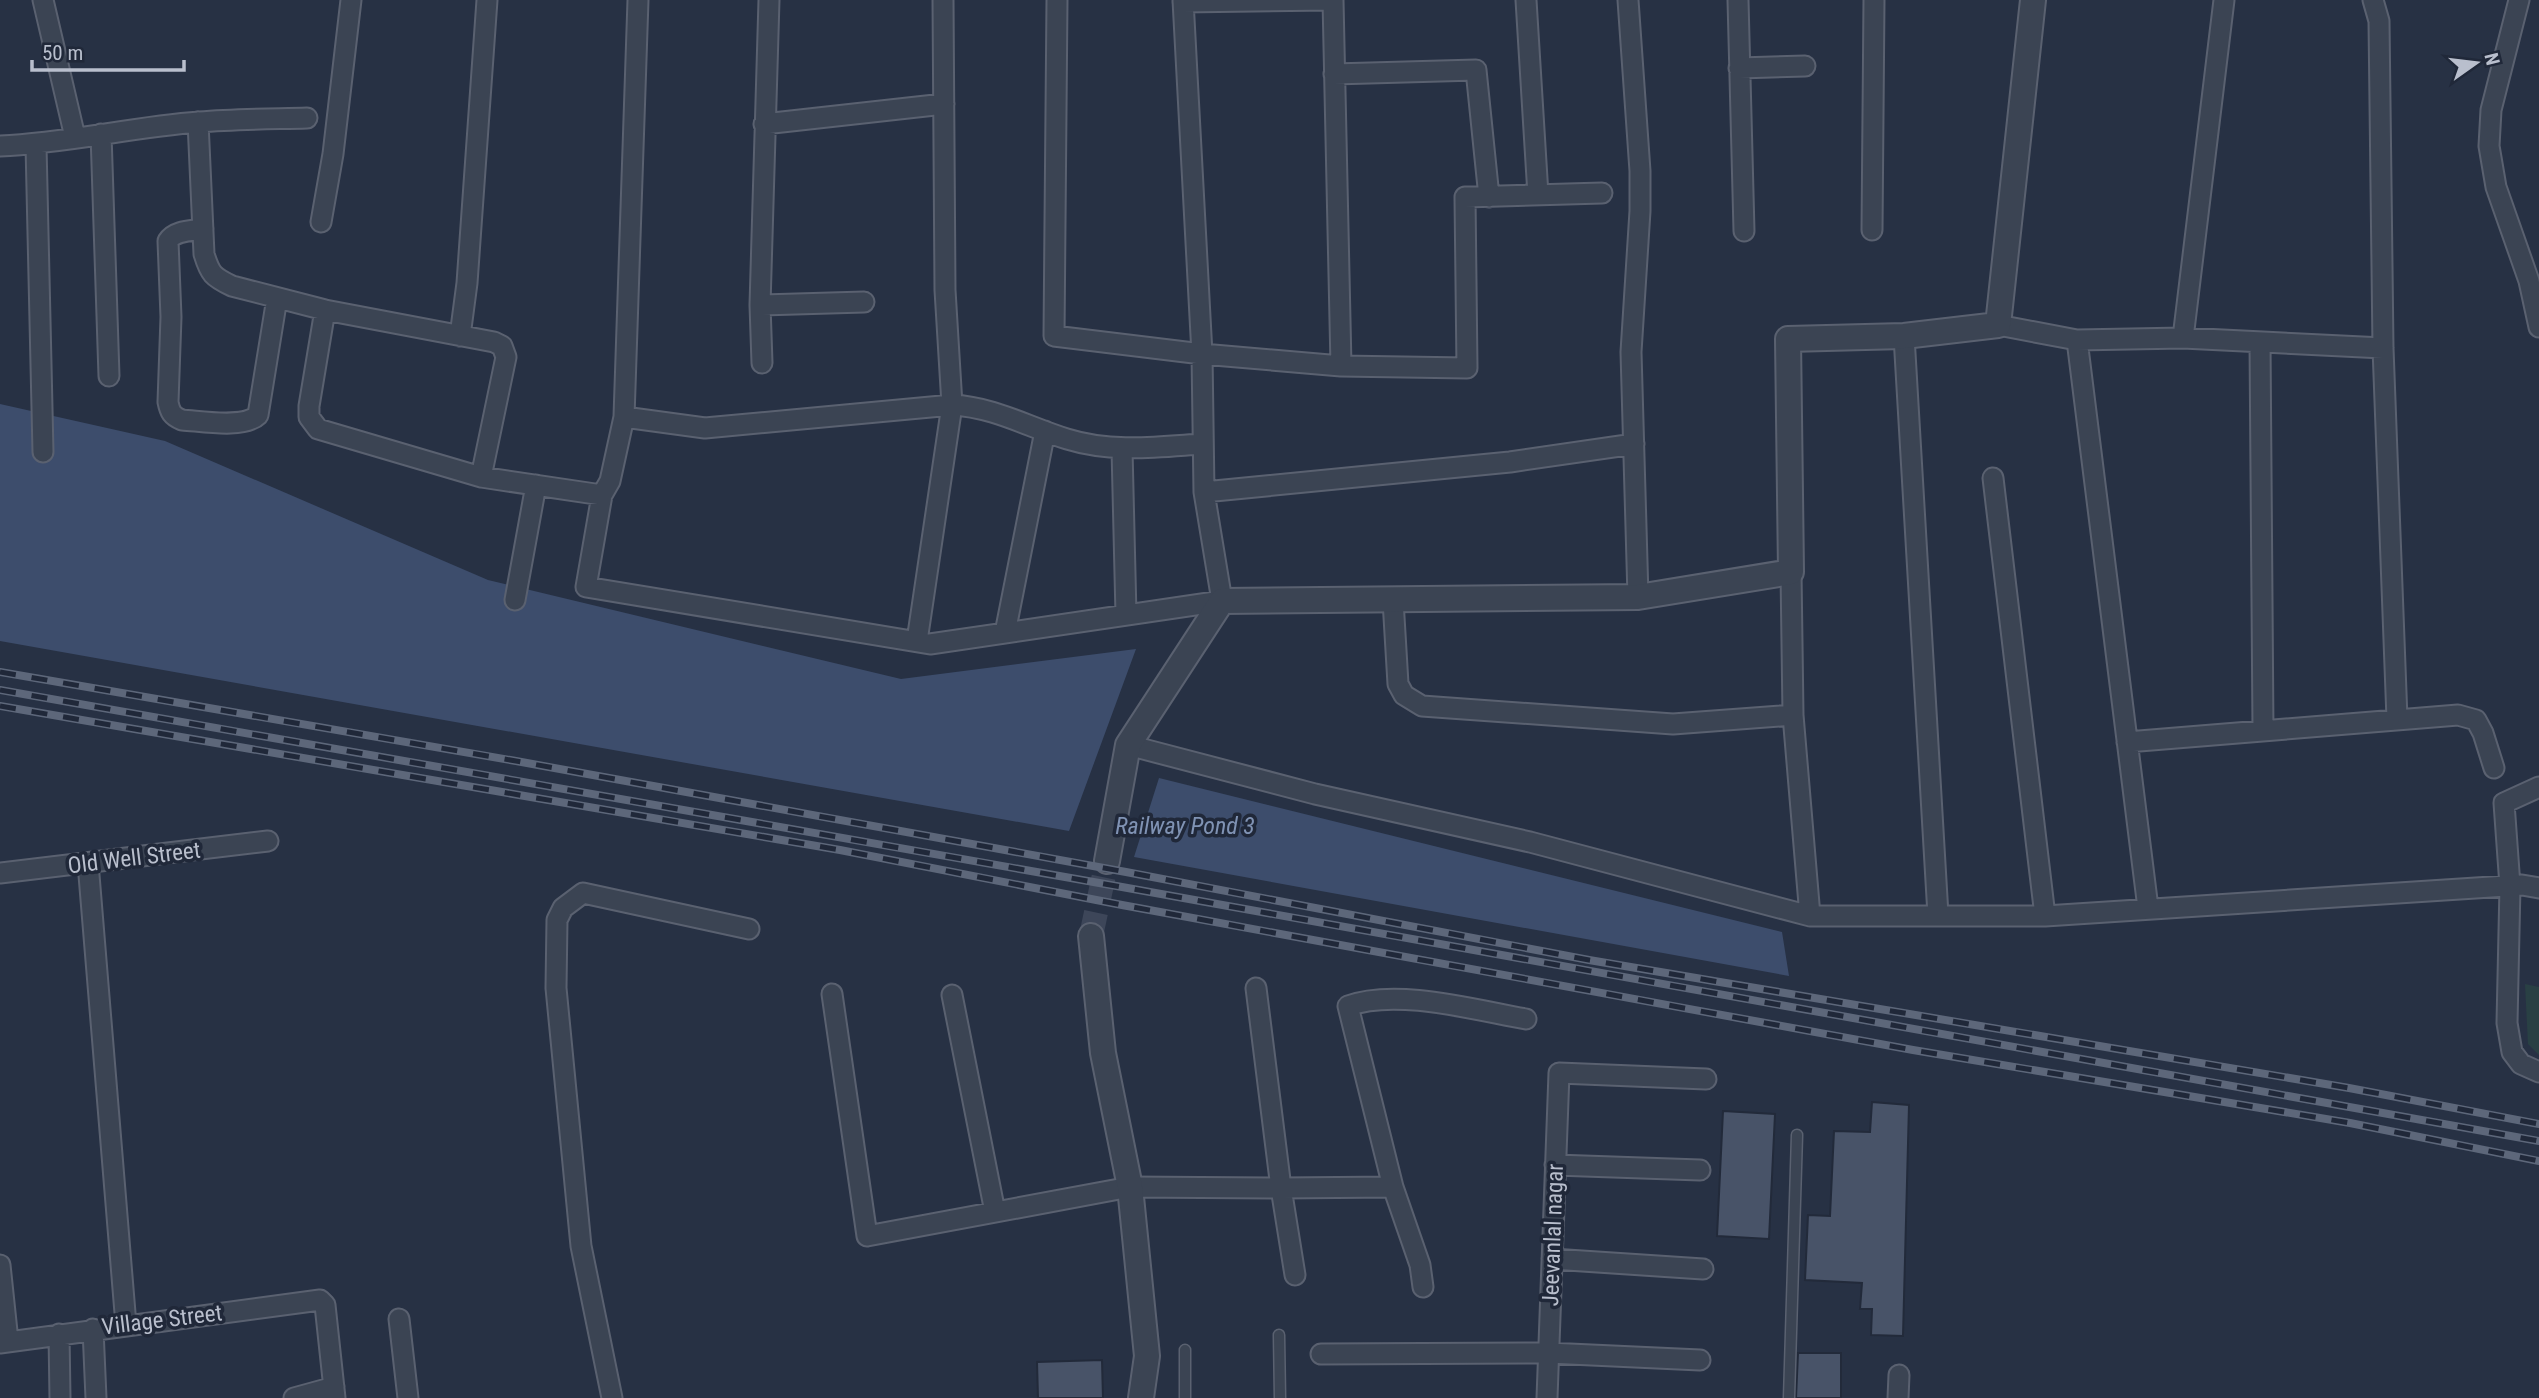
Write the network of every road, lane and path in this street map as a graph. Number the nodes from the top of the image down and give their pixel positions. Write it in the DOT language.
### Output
graph roads {
  1 [pos="43,0"];
  2 [pos="351,0"];
  3 [pos="487,0"];
  4 [pos="638,0"];
  5 [pos="769,0"];
  6 [pos="943,0"];
  7 [pos="1057,0"];
  8 [pos="1332,0"];
  9 [pos="1526,0"];
  10 [pos="1628,0"];
  11 [pos="1738,0"];
  12 [pos="1874,0"];
  13 [pos="2034,0"];
  14 [pos="2224,0"];
  15 [pos="2373,0"];
  16 [pos="2519,0"];
  17 [pos="1183,1"];
  18 [pos="1251,1"];
  19 [pos="1805,66"];
  20 [pos="1739,68"];
  21 [pos="1335,74"];
  22 [pos="944,104"];
  23 [pos="307,117"];
  24 [pos="198,122"];
  25 [pos="764,124"];
  26 [pos="101,134"];
  27 [pos="75,137"];
  28 [pos="36,145"];
  29 [pos="0,146"];
  30 [pos="1602,193"];
  31 [pos="1538,195"];
  32 [pos="1489,197"];
  33 [pos="321,222"];
  34 [pos="203,229"];
  35 [pos="1872,230"];
  36 [pos="1744,231"];
  37 [pos="277,298"];
  38 [pos="864,302"];
  39 [pos="760,305"];
  40 [pos="325,310"];
  41 [pos="1998,325"];
  42 [pos="2539,327"];
  43 [pos="460,336"];
  44 [pos="1904,336"];
  45 [pos="2183,338"];
  46 [pos="2077,340"];
  47 [pos="2260,342"];
  48 [pos="2383,348"];
  49 [pos="1202,354"];
  50 [pos="762,363"];
  51 [pos="1341,366"];
  52 [pos="109,376"];
  53 [pos="952,405"];
  54 [pos="624,417"];
  55 [pos="1045,431"];
  56 [pos="1202,444"];
  57 [pos="1634,444"];
  58 [pos="1122,449"];
  59 [pos="43,452"];
  60 [pos="481,477"];
  61 [pos="1993,478"];
  62 [pos="536,485"];
  63 [pos="1204,492"];
  64 [pos="602,495"];
  65 [pos="1791,572"];
  66 [pos="1638,597"];
  67 [pos="515,600"];
  68 [pos="1393,600"];
  69 [pos="1222,601"];
  70 [pos="1126,615"];
  71 [pos="1005,633"];
  72 [pos="917,642"];
  73 [pos="1793,715"];
  74 [pos="2397,719"];
  75 [pos="2263,730"];
  76 [pos="2127,742"];
  77 [pos="1128,745"];
  78 [pos="2494,768"];
  79 [pos="2539,787"];
  80 [pos="268,841"];
  81 [pos="1107,861"];
  82 [pos="88,863"];
  83 [pos="0,873"];
  84 [pos="2510,886"];
  85 [pos="2539,888"];
  86 [pos="2148,908"];
  87 [pos="1938,915"];
  88 [pos="1810,916"];
  89 [pos="2045,916"];
  90 [pos="749,929"];
  91 [pos="1091,936"];
  92 [pos="1256,988"];
  93 [pos="832,994"];
  94 [pos="952,995"];
  95 [pos="1526,1019"];
  96 [pos="2539,1072"];
  97 [pos="1706,1079"];
  98 [pos="1797,1135"];
  99 [pos="1555,1165"];
  100 [pos="1700,1170"];
  101 [pos="1130,1187"];
  102 [pos="1393,1187"];
  103 [pos="1281,1188"];
  104 [pos="995,1212"];
  105 [pos="1552,1259"];
  106 [pos="0,1265"];
  107 [pos="1703,1269"];
  108 [pos="1295,1275"];
  109 [pos="1423,1287"];
  110 [pos="399,1320"];
  111 [pos="126,1325"];
  112 [pos="93,1329"];
  113 [pos="59,1334"];
  114 [pos="1279,1335"];
  115 [pos="4,1342"];
  116 [pos="1185,1350"];
  117 [pos="1548,1353"];
  118 [pos="1321,1354"];
  119 [pos="1700,1360"];
  120 [pos="1899,1375"];
  121 [pos="334,1392"];
  122 [pos="60,1398"];
  123 [pos="96,1398"];
  124 [pos="294,1398"];
  125 [pos="408,1398"];
  126 [pos="612,1398"];
  127 [pos="1141,1398"];
  128 [pos="1185,1398"];
  129 [pos="1280,1398"];
  130 [pos="1547,1398"];
  131 [pos="1789,1398"];
  132 [pos="1898,1398"];
  1 -- 27 [label="street"];
  2 -- 33 [label="street"];
  3 -- 43 [label="street"];
  4 -- 54 [label="street"];
  5 -- 25 [label="street"];
  6 -- 22 [label="street"];
  7 -- 49 [label="street"];
  8 -- 18 [label="street"];
  8 -- 21 [label="street"];
  9 -- 31 [label="street"];
  10 -- 57 [label="street"];
  11 -- 20 [label="street"];
  12 -- 35 [label="street"];
  13 -- 41 [label="street"];
  14 -- 45 [label="street"];
  15 -- 48 [label="street"];
  16 -- 42 [label="street"];
  17 -- 18 [label="street"];
  17 -- 49 [label="street"];
  19 -- 20 [label="street"];
  20 -- 36 [label="street"];
  21 -- 32 [label="street"];
  21 -- 51 [label="street"];
  22 -- 25 [label="street"];
  22 -- 53 [label="street"];
  23 -- 24 [label="street"];
  24 -- 26 [label="street"];
  24 -- 34 [label="street"];
  25 -- 39 [label="street"];
  26 -- 27 [label="street"];
  26 -- 52 [label="street"];
  27 -- 28 [label="street"];
  28 -- 29 [label="street"];
  28 -- 59 [label="street"];
  30 -- 31 [label="street"];
  31 -- 32 [label="street"];
  32 -- 51 [label="street"];
  34 -- 37 [label="street"];
  34 -- 37 [label="street"];
  37 -- 40 [label="street"];
  38 -- 39 [label="street"];
  39 -- 50 [label="street"];
  40 -- 43 [label="street"];
  40 -- 60 [label="street"];
  41 -- 44 [label="street"];
  41 -- 46 [label="street"];
  43 -- 60 [label="street"];
  44 -- 65 [label="street"];
  44 -- 87 [label="street"];
  45 -- 46 [label="street"];
  45 -- 47 [label="street"];
  46 -- 76 [label="street"];
  47 -- 48 [label="street"];
  47 -- 75 [label="street"];
  48 -- 74 [label="street"];
  49 -- 51 [label="street"];
  49 -- 56 [label="street"];
  53 -- 54 [label="street"];
  53 -- 55 [label="street"];
  53 -- 72 [label="street"];
  54 -- 64 [label="street"];
  55 -- 58 [label="street"];
  55 -- 71 [label="street"];
  56 -- 58 [label="street"];
  56 -- 63 [label="street"];
  57 -- 63 [label="street"];
  57 -- 66 [label="street"];
  58 -- 70 [label="street"];
  60 -- 62 [label="street"];
  61 -- 89 [label="street"];
  62 -- 64 [label="street"];
  62 -- 67 [label="street"];
  63 -- 69 [label="street"];
  64 -- 72 [label="street"];
  65 -- 66 [label="street"];
  65 -- 73 [label="street"];
  66 -- 68 [label="street"];
  68 -- 69 [label="street"];
  68 -- 73 [label="street"];
  69 -- 70 [label="street"];
  69 -- 77 [label="street"];
  70 -- 71 [label="street"];
  71 -- 72 [label="street"];
  73 -- 88 [label="street"];
  74 -- 75 [label="street"];
  74 -- 78 [label="street"];
  75 -- 76 [label="street"];
  76 -- 86 [label="street"];
  77 -- 81 [label="street"];
  77 -- 88 [label="street"];
  79 -- 84 [label="street"];
  80 -- 82 [label="street, Old Well Street"];
  82 -- 83 [label="street, Old Well Street"];
  82 -- 111 [label="street"];
  84 -- 85 [label="street"];
  84 -- 86 [label="street"];
  84 -- 96 [label="street"];
  86 -- 89 [label="street"];
  87 -- 88 [label="street"];
  87 -- 89 [label="street"];
  90 -- 126 [label="street"];
  91 -- 101 [label="street"];
  92 -- 103 [label="street"];
  93 -- 104 [label="street"];
  94 -- 104 [label="street"];
  95 -- 102 [label="street"];
  97 -- 99 [label="street, Jeevanlal nagar"];
  98 -- 131 [label="lane"];
  99 -- 100 [label="street"];
  99 -- 105 [label="street, Jeevanlal nagar"];
  101 -- 103 [label="street"];
  101 -- 104 [label="street"];
  101 -- 127 [label="street"];
  102 -- 103 [label="street"];
  102 -- 109 [label="street"];
  103 -- 108 [label="street"];
  105 -- 107 [label="street"];
  105 -- 117 [label="street, Jeevanlal nagar"];
  106 -- 115 [label="street"];
  110 -- 125 [label="street"];
  111 -- 112 [label="street, Village Street"];
  111 -- 121 [label="street, Village Street"];
  112 -- 113 [label="street, Village Street"];
  112 -- 123 [label="street"];
  113 -- 115 [label="street, Village Street"];
  113 -- 122 [label="street"];
  114 -- 129 [label="lane"];
  116 -- 128 [label="lane"];
  117 -- 118 [label="street"];
  117 -- 119 [label="street"];
  117 -- 130 [label="street, Jeevanlal nagar"];
  120 -- 132 [label="street"];
  121 -- 124 [label="street"];
}
